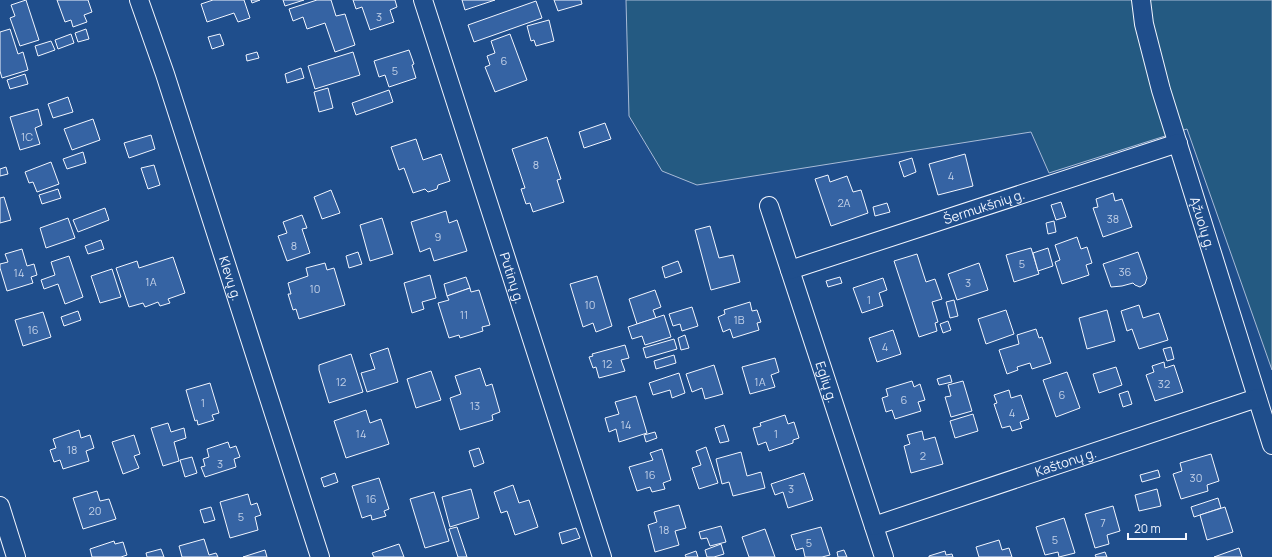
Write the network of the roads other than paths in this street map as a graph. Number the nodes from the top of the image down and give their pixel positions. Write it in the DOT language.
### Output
graph roads {
  1 [pos="139,0"];
  2 [pos="423,0"];
  3 [pos="1141,0"];
  4 [pos="1178,143"];
  5 [pos="769,206"];
  6 [pos="790,270"];
  7 [pos="1257,398"];
  8 [pos="1272,445"];
  9 [pos="0,506"];
  10 [pos="874,526"];
  11 [pos="16,557"];
  12 [pos="320,557"];
  13 [pos="602,557"];
  14 [pos="884,557"];
  1 -- 12 [label="street, Klevų g."];
  2 -- 13 [label="street, Putinų g."];
  3 -- 4 [label="street, Ąžuolų g."];
  4 -- 6 [label="street, Šermukšnių g."];
  4 -- 7 [label="street, Ąžuolų g."];
  5 -- 6 [label="street, Eglių g."];
  6 -- 10 [label="street, Eglių g."];
  7 -- 8 [label="street, Ąžuolų g."];
  7 -- 10 [label="street, Kaštonų g."];
  9 -- 11 [label="street"];
  10 -- 14 [label="street, Eglių g."];
}
